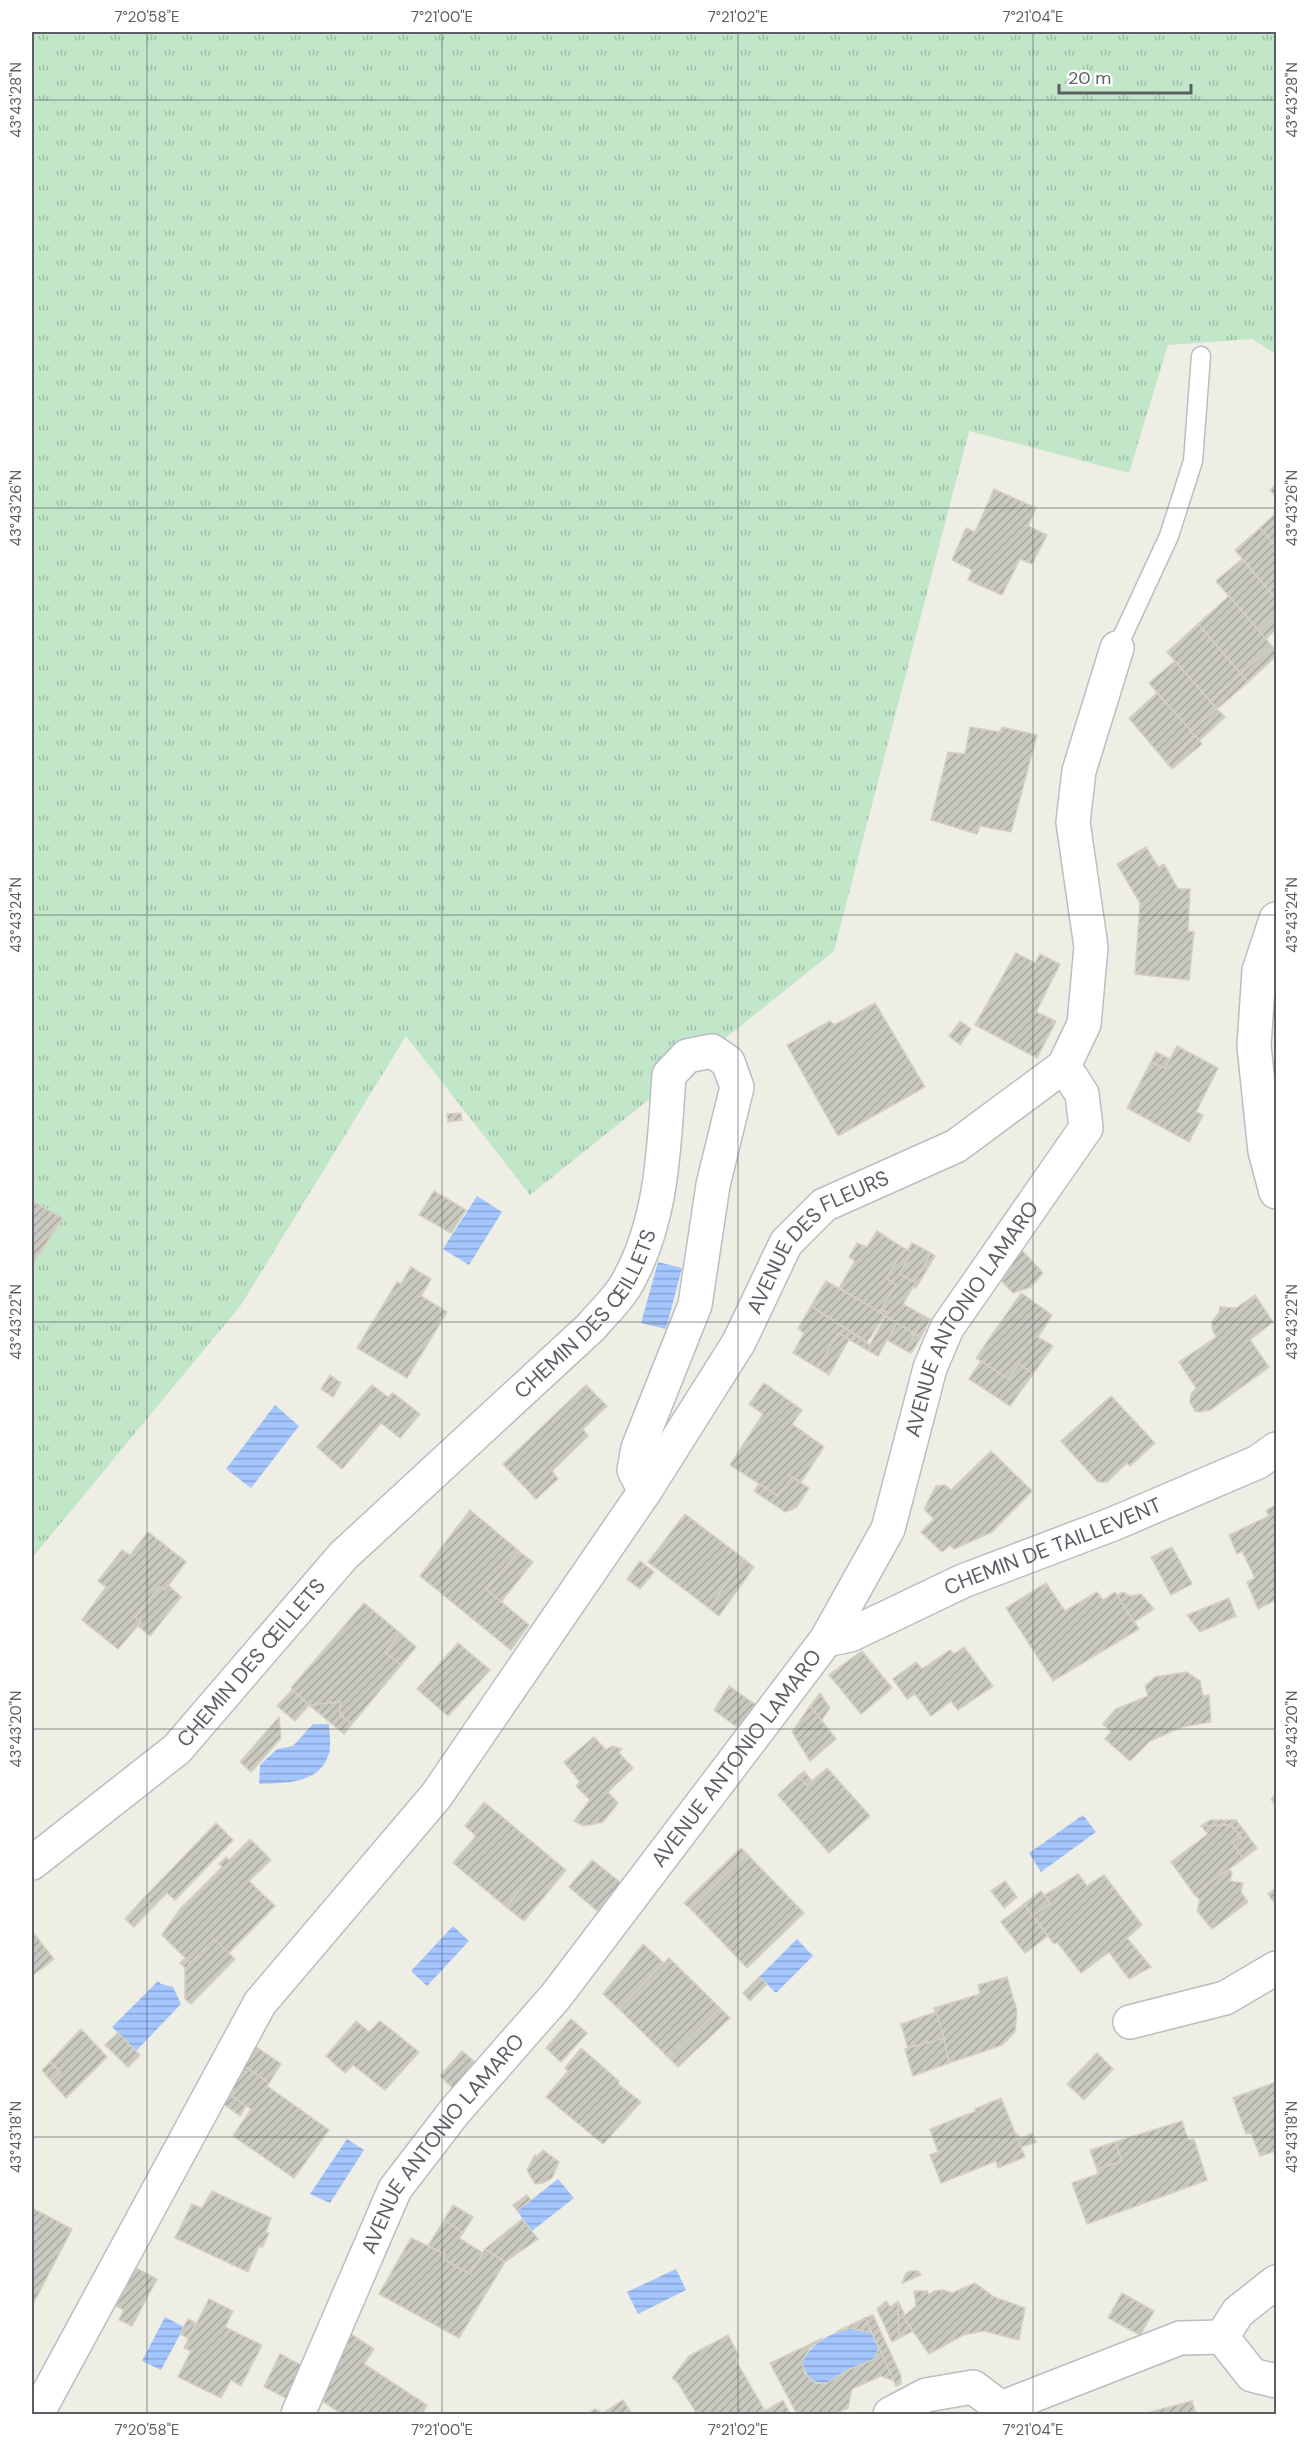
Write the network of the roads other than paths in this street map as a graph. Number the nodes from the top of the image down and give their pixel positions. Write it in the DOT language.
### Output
graph roads {
  1 [pos="1202,356"];
  2 [pos="1118,648"];
  3 [pos="1276,919"];
  4 [pos="1064,1066"];
  5 [pos="1276,1192"];
  6 [pos="1276,1449"];
  7 [pos="645,1491"];
  8 [pos="826,1640"];
  9 [pos="32,1863"];
  10 [pos="1276,1968"];
  11 [pos="1130,2022"];
  12 [pos="1276,2282"];
  13 [pos="1222,2337"];
  14 [pos="1276,2381"];
  15 [pos="1002,2411"];
  16 [pos="37,2415"];
  17 [pos="298,2415"];
  18 [pos="890,2415"];
  1 -- 2 [label="lane"];
  2 -- 4 [label="street"];
  3 -- 5 [label="street"];
  4 -- 7 [label="street, AVENUE DES FLEURS"];
  4 -- 8 [label="street, AVENUE ANTONIO LAMARO"];
  6 -- 8 [label="street, CHEMIN DE TAILLEVENT"];
  7 -- 9 [label="street, CHEMIN DES ŒILLETS"];
  7 -- 16 [label="street, AVENUE DES FLEURS"];
  8 -- 17 [label="street, AVENUE ANTONIO LAMARO"];
  10 -- 11 [label="street"];
  12 -- 13 [label="street"];
  13 -- 14 [label="street"];
  13 -- 15 [label="street"];
  15 -- 18 [label="street"];
}
